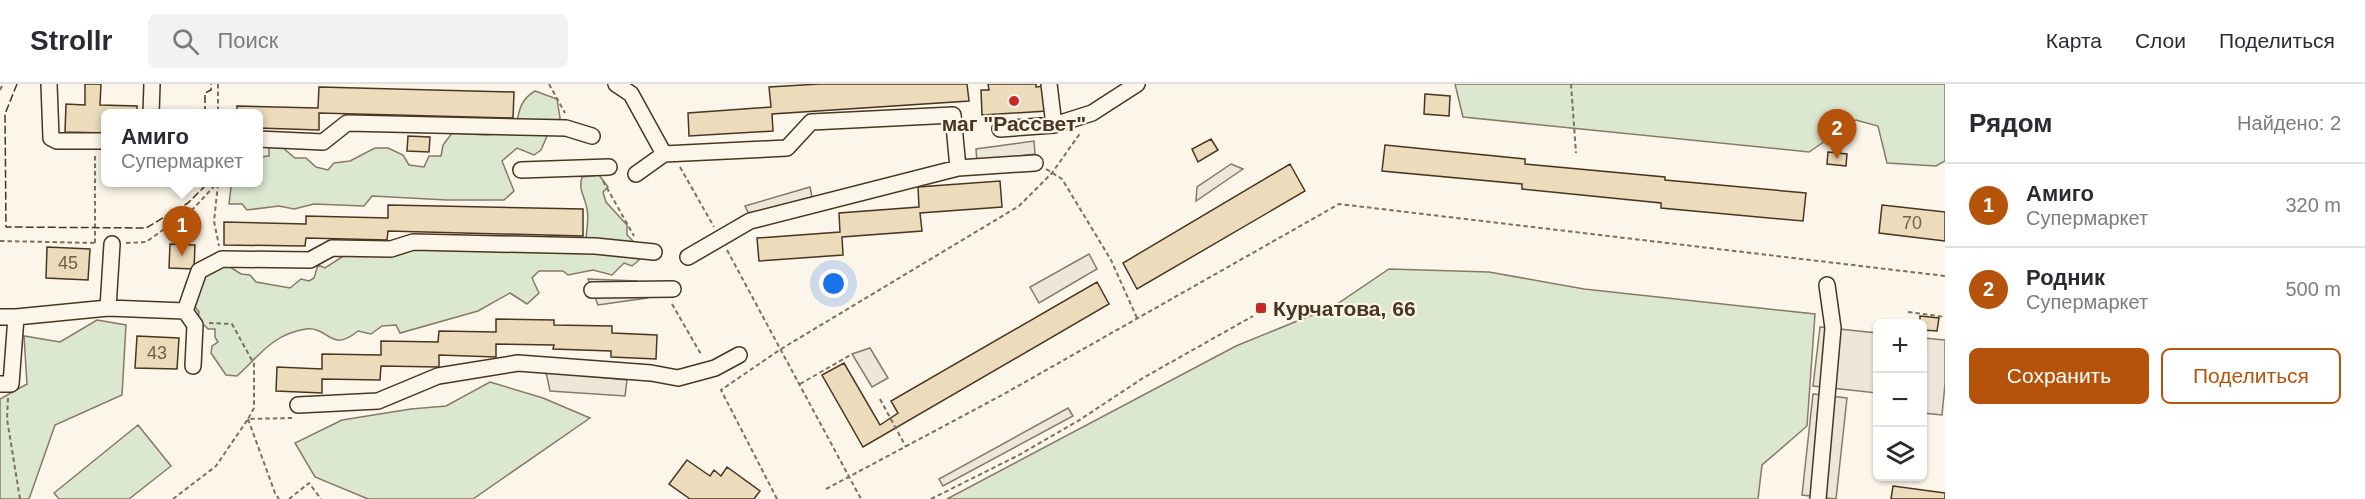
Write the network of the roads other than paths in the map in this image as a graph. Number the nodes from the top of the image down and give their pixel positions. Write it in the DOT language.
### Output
graph roads {
  1 [pos="49,84"];
  2 [pos="152,84"];
  3 [pos="616,84"];
  4 [pos="1049,84"];
  5 [pos="1137,84"];
  6 [pos="151,109"];
  7 [pos="1054,125"];
  8 [pos="1000,129"];
  9 [pos="592,136"];
  10 [pos="263,140"];
  11 [pos="100,142"];
  12 [pos="668,154"];
  13 [pos="1035,163"];
  14 [pos="609,167"];
  15 [pos="958,168"];
  16 [pos="521,170"];
  17 [pos="636,174"];
  18 [pos="112,244"];
  19 [pos="654,252"];
  20 [pos="688,257"];
  21 [pos="1827,285"];
  22 [pos="673,289"];
  23 [pos="592,290"];
  24 [pos="108,308"];
  25 [pos="185,311"];
  26 [pos="0,317"];
  27 [pos="16,317"];
  28 [pos="739,355"];
  29 [pos="193,366"];
  30 [pos="0,384"];
  31 [pos="298,405"];
  32 [pos="1818,499"];
  1 -- 11 [label="lane"];
  2 -- 6 [label="lane"];
  3 -- 12 [label="lane"];
  4 -- 7 [label="lane"];
  5 -- 7 [label="lane"];
  7 -- 8 [label="lane"];
  9 -- 10 [label="lane"];
  12 -- 15 [label="lane"];
  12 -- 17 [label="lane"];
  13 -- 15 [label="lane"];
  14 -- 16 [label="lane"];
  15 -- 20 [label="lane"];
  18 -- 24 [label="lane"];
  19 -- 25 [label="lane"];
  21 -- 32 [label="lane"];
  22 -- 23 [label="lane"];
  24 -- 25 [label="lane"];
  24 -- 27 [label="lane"];
  25 -- 29 [label="lane"];
  26 -- 27 [label="lane"];
  27 -- 30 [label="lane"];
  28 -- 31 [label="lane"];
}
